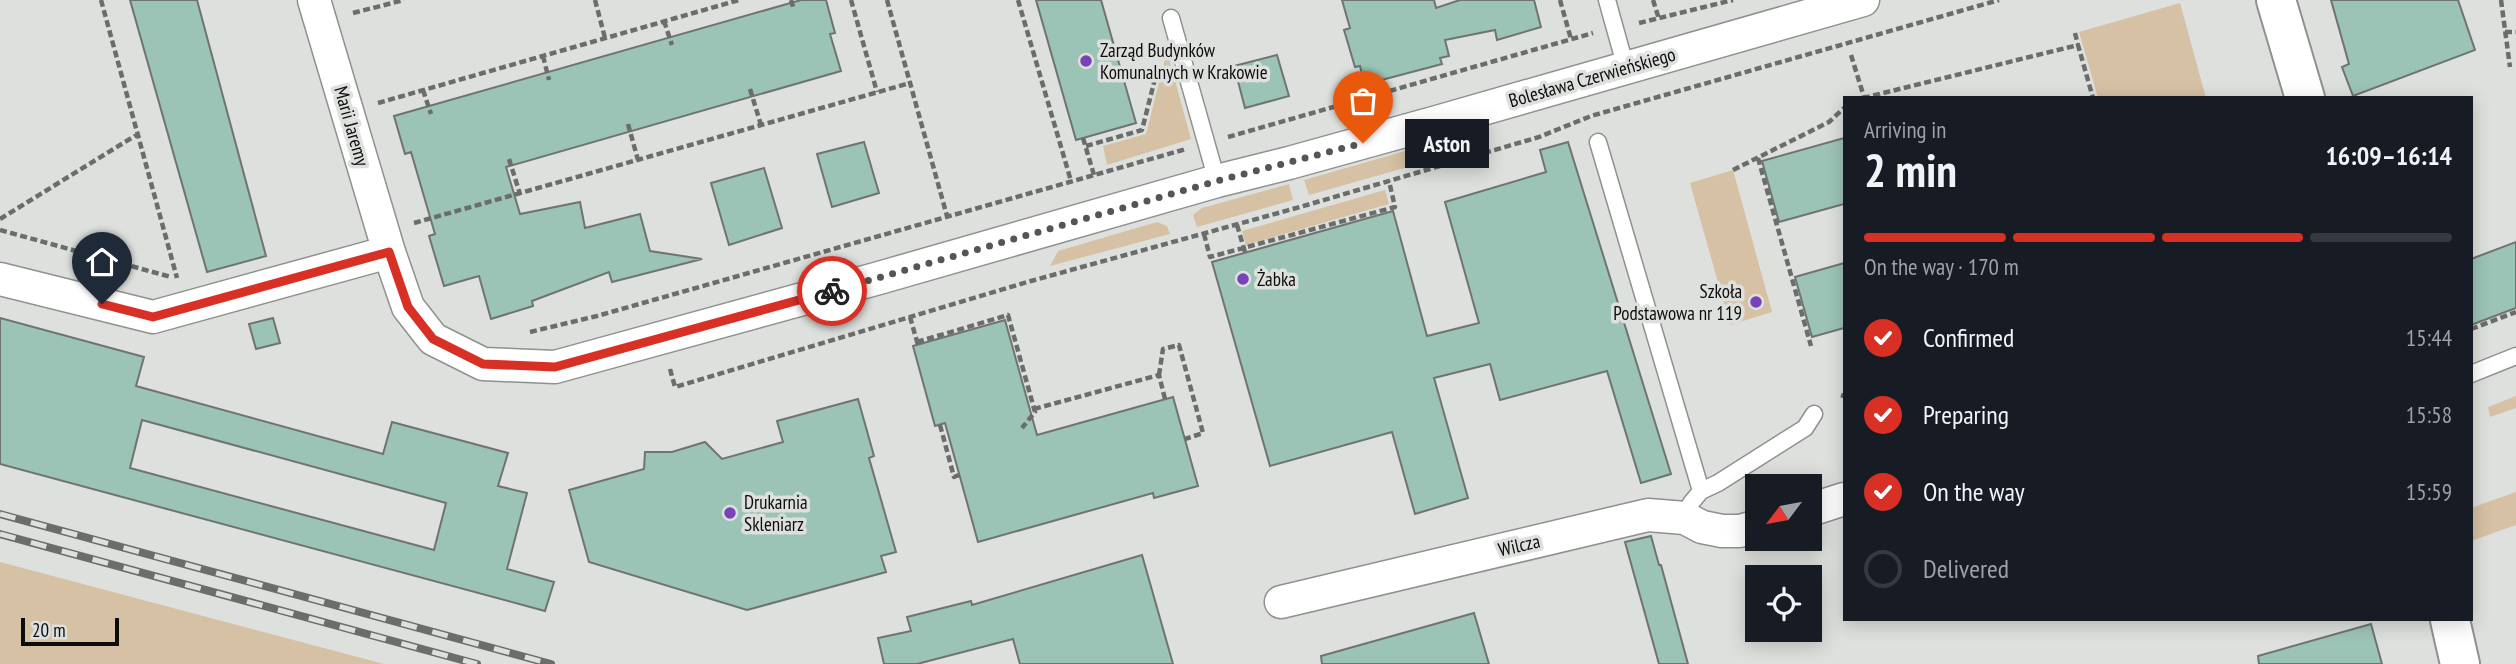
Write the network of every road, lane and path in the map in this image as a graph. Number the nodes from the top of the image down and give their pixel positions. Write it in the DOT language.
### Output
graph roads {
  1 [pos="101,0"];
  2 [pos="314,0"];
  3 [pos="350,0"];
  4 [pos="404,0"];
  5 [pos="595,0"];
  6 [pos="739,0"];
  7 [pos="790,0"];
  8 [pos="851,0"];
  9 [pos="887,0"];
  10 [pos="1018,0"];
  11 [pos="1560,0"];
  12 [pos="1607,0"];
  13 [pos="1733,0"];
  14 [pos="1863,0"];
  15 [pos="1999,0"];
  16 [pos="2276,0"];
  17 [pos="2501,0"];
  18 [pos="794,10"];
  19 [pos="1171,18"];
  20 [pos="664,21"];
  21 [pos="1615,27"];
  22 [pos="2516,32"];
  23 [pos="2075,33"];
  24 [pos="2505,33"];
  25 [pos="605,38"];
  26 [pos="1572,39"];
  27 [pos="1176,42"];
  28 [pos="671,45"];
  29 [pos="2078,45"];
  30 [pos="1851,55"];
  31 [pos="543,56"];
  32 [pos="2510,67"];
  33 [pos="1626,68"];
  34 [pos="549,80"];
  35 [pos="910,83"];
  36 [pos="750,89"];
  37 [pos="374,90"];
  38 [pos="423,90"];
  39 [pos="877,92"];
  40 [pos="1862,96"];
  41 [pos="1871,96"];
  42 [pos="2092,96"];
  43 [pos="2304,96"];
  44 [pos="378,103"];
  45 [pos="1843,109"];
  46 [pos="431,114"];
  47 [pos="381,116"];
  48 [pos="628,124"];
  49 [pos="761,125"];
  50 [pos="138,134"];
  51 [pos="1083,138"];
  52 [pos="1598,142"];
  53 [pos="1206,144"];
  54 [pos="1086,146"];
  55 [pos="1758,158"];
  56 [pos="509,159"];
  57 [pos="638,160"];
  58 [pos="1733,170"];
  59 [pos="1094,174"];
  60 [pos="1071,181"];
  61 [pos="1217,181"];
  62 [pos="1389,181"];
  63 [pos="520,194"];
  64 [pos="947,216"];
  65 [pos="0,219"];
  66 [pos="1237,225"];
  67 [pos="0,230"];
  68 [pos="1204,234"];
  69 [pos="386,242"];
  70 [pos="1244,250"];
  71 [pos="177,278"];
  72 [pos="0,279"];
  73 [pos="186,281"];
  74 [pos="2516,312"];
  75 [pos="910,317"];
  76 [pos="2473,328"];
  77 [pos="521,334"];
  78 [pos="662,338"];
  79 [pos="433,339"];
  80 [pos="1811,346"];
  81 [pos="2516,356"];
  82 [pos="2473,373"];
  83 [pos="1158,374"];
  84 [pos="675,387"];
  85 [pos="677,394"];
  86 [pos="1166,399"];
  87 [pos="1034,409"];
  88 [pos="1814,414"];
  89 [pos="940,425"];
  90 [pos="1023,428"];
  91 [pos="1185,439"];
  92 [pos="959,475"];
  93 [pos="1701,491"];
  94 [pos="1843,499"];
  95 [pos="1822,506"];
  96 [pos="1685,518"];
  97 [pos="1745,530"];
  98 [pos="1281,602"];
  99 [pos="2450,621"];
  100 [pos="2460,664"];
  1 -- 50 [label="path"];
  2 -- 69 [label="street, Marii Jaremy"];
  3 -- 4 [label="path"];
  5 -- 25 [label="path"];
  6 -- 20 [label="path"];
  7 -- 18 [label="path"];
  8 -- 39 [label="path"];
  9 -- 35 [label="path"];
  10 -- 60 [label="path"];
  11 -- 26 [label="path"];
  12 -- 21 [label="lane"];
  13 -- 21 [label="path"];
  14 -- 33 [label="street, Bolesława Czerwieńskiego"];
  15 -- 62 [label="path"];
  16 -- 43 [label="street"];
  17 -- 24 [label="path"];
  19 -- 27 [label="lane"];
  20 -- 25 [label="path"];
  20 -- 28 [label="path"];
  21 -- 26 [label="path"];
  21 -- 33 [label="lane"];
  22 -- 24 [label="path"];
  23 -- 29 [label="path"];
  24 -- 32 [label="path"];
  25 -- 31 [label="path"];
  26 -- 53 [label="path"];
  27 -- 53 [label="lane"];
  27 -- 54 [label="path"];
  29 -- 41 [label="path"];
  29 -- 42 [label="path"];
  30 -- 40 [label="path"];
  31 -- 34 [label="path"];
  31 -- 38 [label="path"];
  33 -- 61 [label="street, Bolesława Czerwieńskiego"];
  35 -- 39 [label="path"];
  35 -- 64 [label="path"];
  36 -- 49 [label="path"];
  37 -- 44 [label="path"];
  38 -- 44 [label="path"];
  38 -- 46 [label="path"];
  39 -- 49 [label="path"];
  44 -- 47 [label="path"];
  45 -- 55 [label="path"];
  48 -- 57 [label="path"];
  49 -- 57 [label="path"];
  50 -- 65 [label="path"];
  50 -- 71 [label="path"];
  51 -- 54 [label="path"];
  52 -- 93 [label="lane"];
  53 -- 59 [label="path"];
  53 -- 61 [label="lane"];
  54 -- 59 [label="path"];
  55 -- 58 [label="path"];
  55 -- 80 [label="path"];
  56 -- 63 [label="path"];
  57 -- 63 [label="path"];
  59 -- 60 [label="path"];
  60 -- 64 [label="path"];
  61 -- 78 [label="street, Bolesława Czerwieńskiego"];
  62 -- 66 [label="path"];
  62 -- 70 [label="path"];
  63 -- 69 [label="path"];
  64 -- 77 [label="path"];
  66 -- 68 [label="path"];
  66 -- 70 [label="path"];
  67 -- 71 [label="path"];
  68 -- 70 [label="path"];
  68 -- 75 [label="path"];
  69 -- 72 [label="street"];
  69 -- 79 [label="street, Marii Jaremy"];
  71 -- 73 [label="path"];
  74 -- 76 [label="path"];
  75 -- 84 [label="path"];
  75 -- 87 [label="path"];
  78 -- 79 [label="street, Bolesława Czerwieńskiego"];
  78 -- 84 [label="path"];
  81 -- 82 [label="lane"];
  83 -- 86 [label="path"];
  83 -- 87 [label="path"];
  83 -- 91 [label="path"];
  84 -- 85 [label="path"];
  87 -- 90 [label="path"];
  88 -- 93 [label="lane"];
  89 -- 92 [label="path"];
  93 -- 96 [label="lane"];
  94 -- 95 [label="street"];
  96 -- 97 [label="street, Wilcza"];
  96 -- 98 [label="street, Wilcza"];
  99 -- 100 [label="street"];
}
